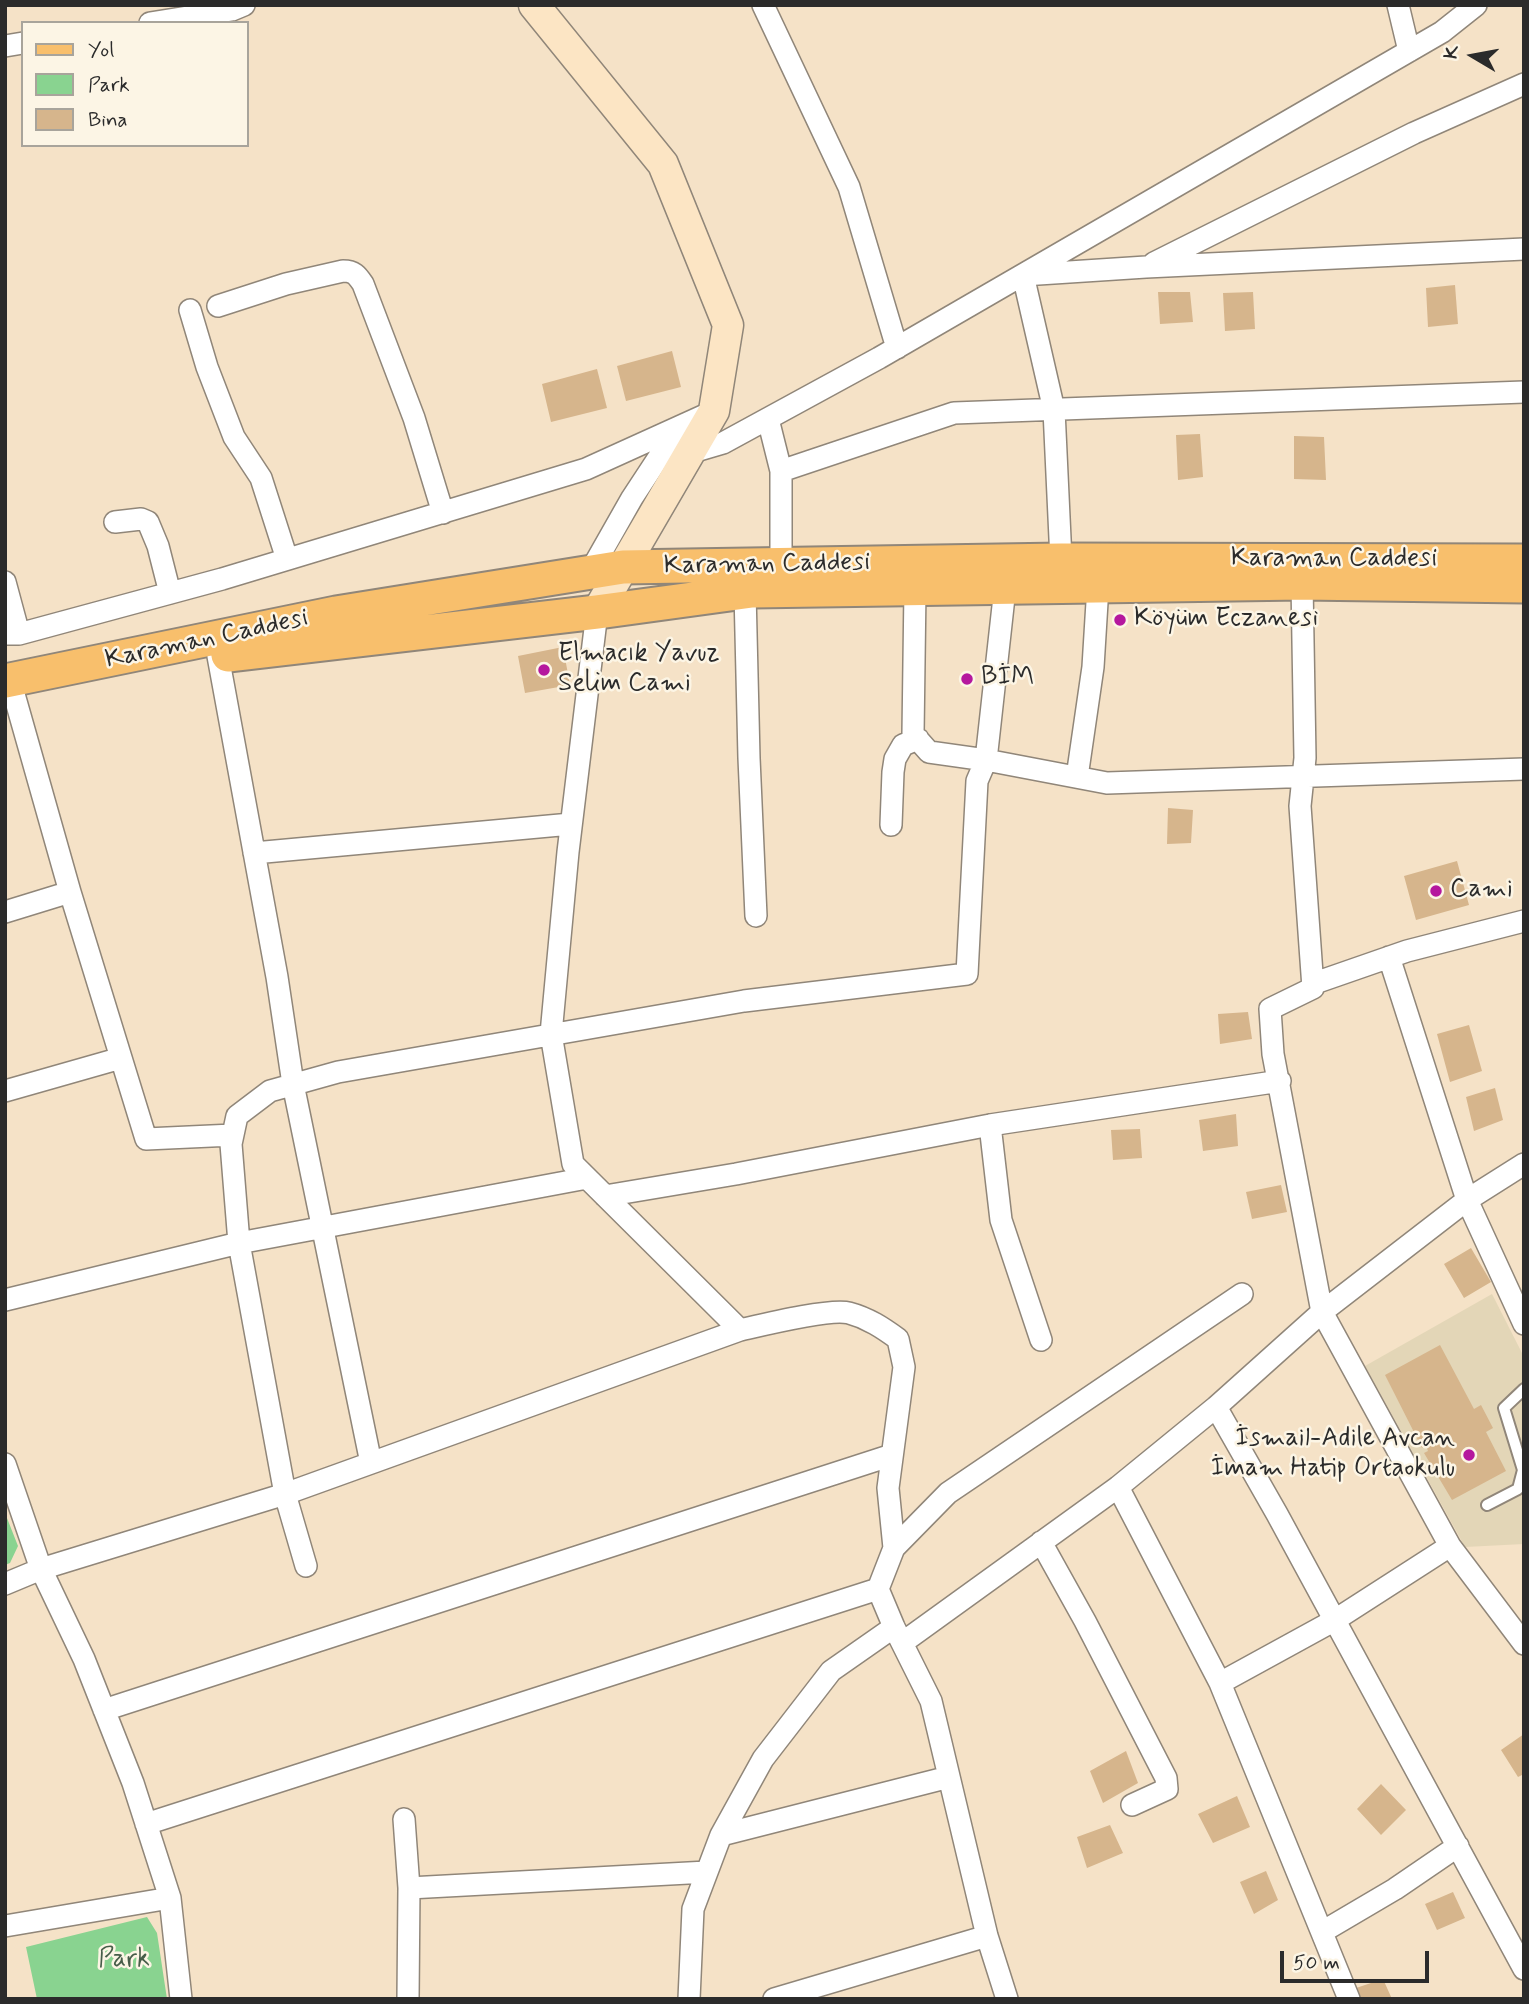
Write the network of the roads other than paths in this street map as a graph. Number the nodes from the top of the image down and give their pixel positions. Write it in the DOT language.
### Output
graph roads {
  1 [pos="244,5"];
  2 [pos="534,5"];
  3 [pos="764,5"];
  4 [pos="1398,5"];
  5 [pos="1476,5"];
  6 [pos="163,21"];
  7 [pos="1409,51"];
  8 [pos="1524,84"];
  9 [pos="1524,248"];
  10 [pos="1146,267"];
  11 [pos="1023,275"];
  12 [pos="218,306"];
  13 [pos="190,310"];
  14 [pos="897,348"];
  15 [pos="1524,392"];
  16 [pos="1054,410"];
  17 [pos="768,419"];
  18 [pos="684,440"];
  19 [pos="781,471"];
  20 [pos="443,513"];
  21 [pos="116,522"];
  22 [pos="288,559"];
  23 [pos="1061,560"];
  24 [pos="1524,561"];
  25 [pos="781,565"];
  26 [pos="623,567"];
  27 [pos="590,572"];
  28 [pos="5,582"];
  29 [pos="1302,583"];
  30 [pos="1098,586"];
  31 [pos="1524,586"];
  32 [pos="1005,588"];
  33 [pos="915,589"];
  34 [pos="746,592"];
  35 [pos="170,593"];
  36 [pos="597,612"];
  37 [pos="12,634"];
  38 [pos="218,656"];
  39 [pos="12,680"];
  40 [pos="918,739"];
  41 [pos="986,760"];
  42 [pos="1524,769"];
  43 [pos="1303,775"];
  44 [pos="1077,777"];
  45 [pos="571,824"];
  46 [pos="891,825"];
  47 [pos="254,853"];
  48 [pos="70,891"];
  49 [pos="5,912"];
  50 [pos="756,916"];
  51 [pos="1524,921"];
  52 [pos="1389,957"];
  53 [pos="1312,984"];
  54 [pos="551,1034"];
  55 [pos="121,1058"];
  56 [pos="1280,1081"];
  57 [pos="293,1084"];
  58 [pos="5,1091"];
  59 [pos="990,1125"];
  60 [pos="233,1135"];
  61 [pos="1524,1164"];
  62 [pos="587,1178"];
  63 [pos="605,1196"];
  64 [pos="1467,1200"];
  65 [pos="323,1227"];
  66 [pos="239,1243"];
  67 [pos="1242,1294"];
  68 [pos="5,1300"];
  69 [pos="1322,1312"];
  70 [pos="1524,1324"];
  71 [pos="740,1330"];
  72 [pos="1041,1340"];
  73 [pos="1524,1389"];
  74 [pos="1216,1407"];
  75 [pos="892,1455"];
  76 [pos="371,1463"];
  77 [pos="5,1464"];
  78 [pos="1118,1487"];
  79 [pos="285,1494"];
  80 [pos="1487,1505"];
  81 [pos="1041,1542"];
  82 [pos="1450,1546"];
  83 [pos="894,1548"];
  84 [pos="306,1566"];
  85 [pos="41,1569"];
  86 [pos="5,1584"];
  87 [pos="878,1589"];
  88 [pos="1335,1620"];
  89 [pos="898,1635"];
  90 [pos="1524,1644"];
  91 [pos="1220,1683"];
  92 [pos="104,1710"];
  93 [pos="949,1777"];
  94 [pos="1132,1805"];
  95 [pos="404,1819"];
  96 [pos="146,1824"];
  97 [pos="721,1835"];
  98 [pos="1458,1846"];
  99 [pos="707,1872"];
  100 [pos="409,1888"];
  101 [pos="170,1898"];
  102 [pos="5,1926"];
  103 [pos="1322,1932"];
  104 [pos="987,1936"];
  105 [pos="1516,1938"];
  106 [pos="1524,1969"];
  107 [pos="181,1999"];
  108 [pos="408,1999"];
  109 [pos="689,1999"];
  110 [pos="774,1999"];
  111 [pos="1007,1999"];
  112 [pos="1349,1999"];
  1 -- 6 [label="street"];
  2 -- 18 [label="street"];
  3 -- 14 [label="street"];
  4 -- 7 [label="street"];
  5 -- 7 [label="street"];
  7 -- 11 [label="street"];
  8 -- 10 [label="street"];
  9 -- 10 [label="street"];
  10 -- 11 [label="street"];
  11 -- 14 [label="street"];
  11 -- 16 [label="street"];
  12 -- 20 [label="street"];
  13 -- 22 [label="street"];
  14 -- 17 [label="street"];
  15 -- 16 [label="street"];
  16 -- 19 [label="street"];
  16 -- 23 [label="street"];
  17 -- 18 [label="street"];
  17 -- 19 [label="street"];
  18 -- 20 [label="street"];
  18 -- 26 [label="street"];
  18 -- 27 [label="street"];
  19 -- 25 [label="street"];
  20 -- 22 [label="street"];
  21 -- 35 [label="street"];
  22 -- 35 [label="street"];
  23 -- 24 [label="main road, Karaman Caddesi"];
  23 -- 25 [label="main road, Karaman Caddesi"];
  25 -- 26 [label="main road, Karaman Caddesi"];
  26 -- 27 [label="main road, Karaman Caddesi"];
  26 -- 36 [label="street"];
  27 -- 39 [label="main road, Karaman Caddesi"];
  28 -- 37 [label="street"];
  29 -- 30 [label="main road, Karaman Caddesi"];
  29 -- 31 [label="main road, Karaman Caddesi"];
  29 -- 43 [label="street"];
  30 -- 32 [label="main road, Karaman Caddesi"];
  30 -- 44 [label="street"];
  32 -- 33 [label="main road, Karaman Caddesi"];
  32 -- 41 [label="street"];
  33 -- 34 [label="main road, Karaman Caddesi"];
  33 -- 40 [label="street"];
  34 -- 36 [label="main road, Karaman Caddesi"];
  34 -- 50 [label="street"];
  35 -- 37 [label="street"];
  36 -- 38 [label="main road, Karaman Caddesi"];
  36 -- 45 [label="street"];
  38 -- 39 [label="main road, Karaman Caddesi"];
  38 -- 47 [label="street"];
  39 -- 48 [label="street"];
  40 -- 41 [label="street"];
  40 -- 46 [label="street"];
  41 -- 44 [label="street"];
  41 -- 54 [label="street"];
  42 -- 43 [label="street"];
  43 -- 44 [label="street"];
  43 -- 53 [label="street"];
  45 -- 47 [label="street"];
  45 -- 54 [label="street"];
  47 -- 57 [label="street"];
  48 -- 49 [label="street"];
  48 -- 55 [label="street"];
  51 -- 52 [label="street"];
  52 -- 53 [label="street"];
  52 -- 64 [label="street"];
  53 -- 56 [label="street"];
  54 -- 57 [label="street"];
  54 -- 62 [label="street"];
  55 -- 58 [label="street"];
  55 -- 60 [label="street"];
  56 -- 59 [label="street"];
  56 -- 69 [label="street"];
  57 -- 60 [label="street"];
  57 -- 65 [label="street"];
  59 -- 63 [label="street"];
  59 -- 72 [label="street"];
  60 -- 66 [label="street"];
  61 -- 64 [label="street"];
  62 -- 63 [label="street"];
  62 -- 65 [label="street"];
  63 -- 71 [label="street"];
  64 -- 69 [label="street"];
  64 -- 70 [label="street"];
  65 -- 66 [label="street"];
  65 -- 76 [label="street"];
  66 -- 68 [label="street"];
  66 -- 79 [label="street"];
  67 -- 83 [label="street"];
  69 -- 74 [label="street"];
  69 -- 82 [label="street"];
  71 -- 75 [label="street"];
  71 -- 76 [label="street"];
  73 -- 80 [label="lane"];
  74 -- 78 [label="street"];
  74 -- 88 [label="street"];
  75 -- 83 [label="street"];
  75 -- 92 [label="street"];
  76 -- 79 [label="street"];
  77 -- 85 [label="street"];
  78 -- 81 [label="street"];
  78 -- 91 [label="street"];
  79 -- 84 [label="street"];
  79 -- 85 [label="street"];
  81 -- 89 [label="street"];
  81 -- 94 [label="street"];
  82 -- 88 [label="street"];
  82 -- 90 [label="street"];
  83 -- 87 [label="street"];
  85 -- 86 [label="street"];
  85 -- 92 [label="street"];
  87 -- 89 [label="street"];
  87 -- 96 [label="street"];
  88 -- 91 [label="street"];
  88 -- 98 [label="street"];
  89 -- 93 [label="street"];
  89 -- 97 [label="street"];
  91 -- 103 [label="street"];
  92 -- 96 [label="street"];
  93 -- 97 [label="street"];
  93 -- 104 [label="street"];
  95 -- 100 [label="street"];
  96 -- 101 [label="street"];
  97 -- 99 [label="street"];
  98 -- 103 [label="street"];
  98 -- 105 [label="street"];
  99 -- 100 [label="street"];
  99 -- 109 [label="street"];
  100 -- 108 [label="street"];
  101 -- 102 [label="street"];
  101 -- 107 [label="street"];
  103 -- 112 [label="street"];
  104 -- 110 [label="street"];
  104 -- 111 [label="street"];
  105 -- 106 [label="street"];
}
